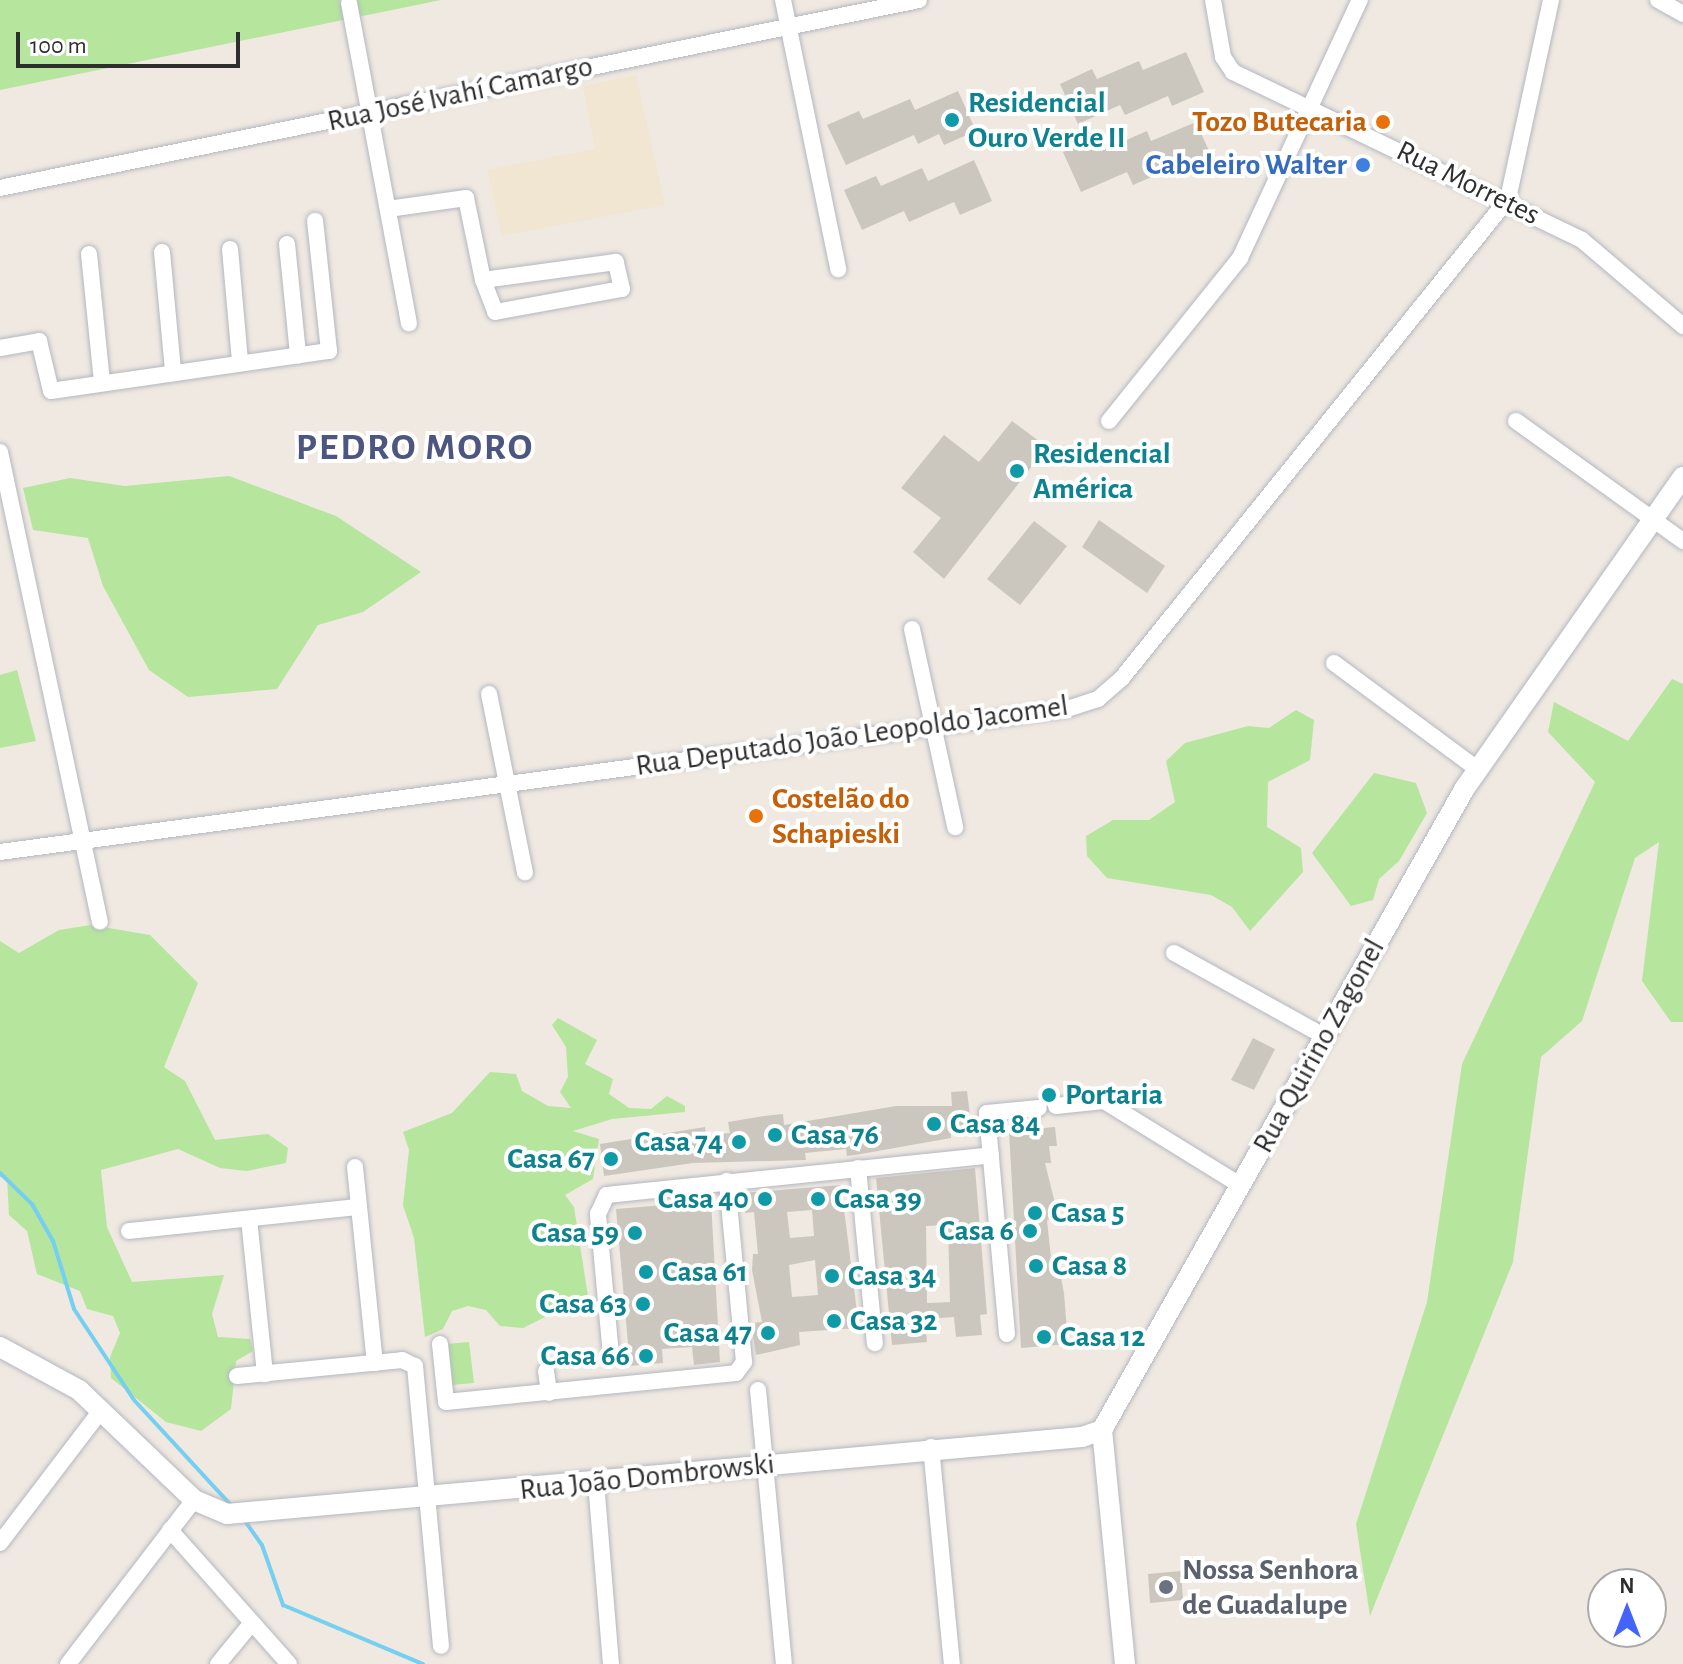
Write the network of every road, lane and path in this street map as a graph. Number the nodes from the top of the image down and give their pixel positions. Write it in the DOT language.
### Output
graph roads {
  1 [pos="783,0"];
  2 [pos="919,0"];
  3 [pos="1213,0"];
  4 [pos="1360,0"];
  5 [pos="1551,0"];
  6 [pos="1658,0"];
  7 [pos="349,3"];
  8 [pos="1683,14"];
  9 [pos="788,27"];
  10 [pos="1310,109"];
  11 [pos="370,113"];
  12 [pos="0,188"];
  13 [pos="1508,199"];
  14 [pos="388,209"];
  15 [pos="315,221"];
  16 [pos="287,244"];
  17 [pos="230,249"];
  18 [pos="162,252"];
  19 [pos="89,254"];
  20 [pos="838,269"];
  21 [pos="483,280"];
  22 [pos="409,323"];
  23 [pos="1683,326"];
  24 [pos="0,348"];
  25 [pos="298,355"];
  26 [pos="240,361"];
  27 [pos="173,371"];
  28 [pos="102,382"];
  29 [pos="1109,421"];
  30 [pos="1516,421"];
  31 [pos="0,452"];
  32 [pos="1683,477"];
  33 [pos="1652,519"];
  34 [pos="1683,541"];
  35 [pos="912,629"];
  36 [pos="1334,663"];
  37 [pos="489,694"];
  38 [pos="933,727"];
  39 [pos="1477,769"];
  40 [pos="507,783"];
  41 [pos="955,827"];
  42 [pos="83,840"];
  43 [pos="0,852"];
  44 [pos="525,872"];
  45 [pos="100,921"];
  46 [pos="1174,953"];
  47 [pos="1324,1036"];
  48 [pos="1056,1106"];
  49 [pos="1039,1108"];
  50 [pos="991,1155"];
  51 [pos="355,1167"];
  52 [pos="858,1168"];
  53 [pos="727,1181"];
  54 [pos="1240,1185"];
  55 [pos="359,1207"];
  56 [pos="249,1219"];
  57 [pos="129,1231"];
  58 [pos="1007,1334"];
  59 [pos="875,1343"];
  60 [pos="440,1344"];
  61 [pos="1,1350"];
  62 [pos="611,1355"];
  63 [pos="375,1363"];
  64 [pos="546,1371"];
  65 [pos="265,1374"];
  66 [pos="237,1376"];
  67 [pos="758,1390"];
  68 [pos="549,1393"];
  69 [pos="102,1409"];
  70 [pos="1102,1430"];
  71 [pos="931,1447"];
  72 [pos="765,1464"];
  73 [pos="596,1482"];
  74 [pos="425,1499"];
  75 [pos="194,1500"];
  76 [pos="170,1530"];
  77 [pos="0,1543"];
  78 [pos="250,1625"];
  79 [pos="441,1646"];
  80 [pos="68,1664"];
  81 [pos="218,1664"];
  82 [pos="289,1664"];
  83 [pos="611,1664"];
  84 [pos="784,1664"];
  85 [pos="952,1664"];
  86 [pos="1125,1664"];
  1 -- 9 [label="street"];
  2 -- 9 [label="street, Rua José Ivahí Camargo"];
  3 -- 10 [label="street, Rua Morretes"];
  4 -- 10 [label="street"];
  5 -- 13 [label="street, Rua Deputado João Leopoldo Jacomel"];
  6 -- 8 [label="street"];
  7 -- 11 [label="street"];
  9 -- 11 [label="street, Rua José Ivahí Camargo"];
  9 -- 20 [label="street"];
  10 -- 13 [label="street, Rua Morretes"];
  10 -- 29 [label="street"];
  11 -- 12 [label="street, Rua José Ivahí Camargo"];
  11 -- 14 [label="street"];
  13 -- 23 [label="street, Rua Morretes"];
  13 -- 38 [label="street, Rua Deputado João Leopoldo Jacomel"];
  14 -- 21 [label="street"];
  14 -- 22 [label="street"];
  15 -- 25 [label="street"];
  16 -- 25 [label="street"];
  17 -- 26 [label="street"];
  18 -- 27 [label="street"];
  19 -- 28 [label="street"];
  21 -- 21 [label="street"];
  24 -- 28 [label="street"];
  25 -- 26 [label="street"];
  26 -- 27 [label="street"];
  27 -- 28 [label="street"];
  30 -- 33 [label="street"];
  31 -- 42 [label="street"];
  32 -- 33 [label="street, Rua Quirino Zagonel"];
  33 -- 34 [label="street"];
  33 -- 39 [label="street, Rua Quirino Zagonel"];
  35 -- 38 [label="street"];
  36 -- 39 [label="street"];
  37 -- 40 [label="street"];
  38 -- 40 [label="street, Rua Deputado João Leopoldo Jacomel"];
  38 -- 41 [label="street"];
  39 -- 47 [label="street, Rua Quirino Zagonel"];
  40 -- 42 [label="street, Rua Deputado João Leopoldo Jacomel"];
  40 -- 44 [label="street"];
  42 -- 43 [label="street, Rua Deputado João Leopoldo Jacomel"];
  42 -- 45 [label="street"];
  46 -- 47 [label="street"];
  47 -- 54 [label="street, Rua Quirino Zagonel"];
  48 -- 54 [label="street"];
  49 -- 50 [label="street"];
  50 -- 52 [label="street"];
  50 -- 58 [label="street"];
  51 -- 55 [label="street"];
  52 -- 53 [label="street"];
  52 -- 59 [label="street"];
  53 -- 62 [label="street"];
  53 -- 68 [label="street"];
  54 -- 70 [label="street, Rua Quirino Zagonel"];
  55 -- 56 [label="street"];
  55 -- 63 [label="street"];
  56 -- 57 [label="street"];
  56 -- 65 [label="street"];
  60 -- 68 [label="street"];
  61 -- 69 [label="street"];
  63 -- 65 [label="street"];
  63 -- 74 [label="street"];
  64 -- 68 [label="street"];
  65 -- 66 [label="street"];
  67 -- 72 [label="street"];
  69 -- 75 [label="street"];
  69 -- 77 [label="street"];
  70 -- 71 [label="street, Rua João Dombrowski"];
  70 -- 86 [label="street"];
  71 -- 72 [label="street, Rua João Dombrowski"];
  71 -- 85 [label="street"];
  72 -- 73 [label="street, Rua João Dombrowski"];
  72 -- 84 [label="street"];
  73 -- 74 [label="street, Rua João Dombrowski"];
  73 -- 83 [label="street"];
  74 -- 75 [label="street, Rua João Dombrowski"];
  74 -- 79 [label="street"];
  75 -- 76 [label="street"];
  76 -- 78 [label="street"];
  76 -- 80 [label="street"];
  78 -- 81 [label="street"];
  78 -- 82 [label="street"];
}
